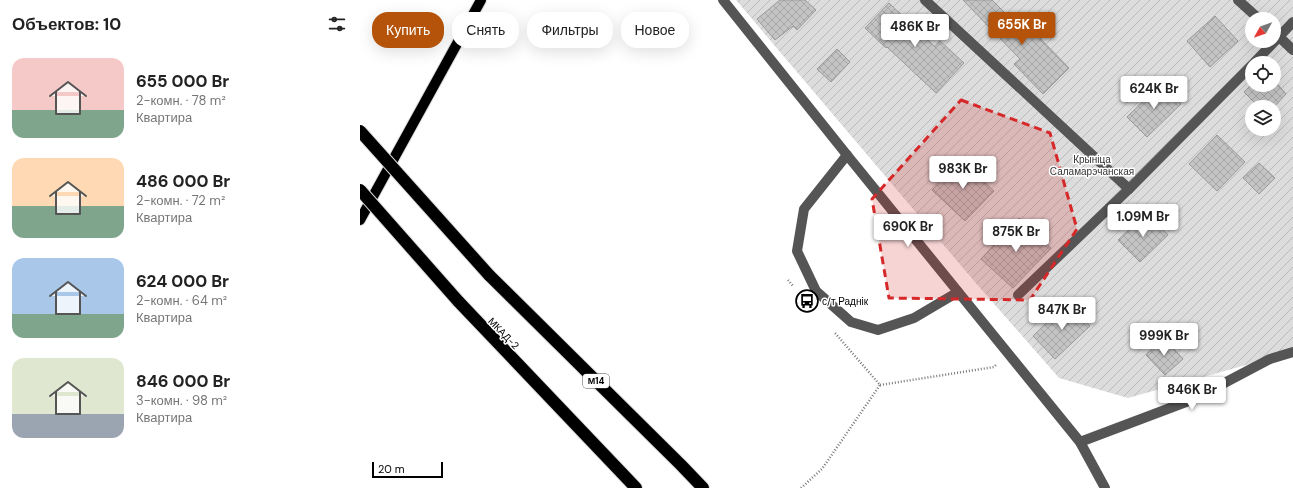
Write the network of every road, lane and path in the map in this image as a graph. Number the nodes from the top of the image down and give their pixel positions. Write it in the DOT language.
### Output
graph roads {
  1 [pos="481,0"];
  2 [pos="723,0"];
  3 [pos="925,0"];
  4 [pos="1238,0"];
  5 [pos="1251,12"];
  6 [pos="1293,22"];
  7 [pos="1281,32"];
  8 [pos="1281,39"];
  9 [pos="1266,48"];
  10 [pos="1293,50"];
  11 [pos="1260,56"];
  12 [pos="1245,72"];
  13 [pos="360,131"];
  14 [pos="847,155"];
  15 [pos="1130,189"];
  16 [pos="360,190"];
  17 [pos="360,220"];
  18 [pos="788,280"];
  19 [pos="798,290"];
  20 [pos="958,292"];
  21 [pos="1018,295"];
  22 [pos="833,331"];
  23 [pos="1293,352"];
  24 [pos="1009,354"];
  25 [pos="880,385"];
  26 [pos="1080,442"];
  27 [pos="636,488"];
  28 [pos="703,488"];
  29 [pos="801,488"];
  30 [pos="1105,488"];
  1 -- 17 [label="main road"];
  2 -- 14 [label="street"];
  3 -- 15 [label="street"];
  4 -- 5 [label="street"];
  6 -- 7 [label="street"];
  8 -- 10 [label="street"];
  9 -- 11 [label="street"];
  12 -- 15 [label="street"];
  13 -- 28 [label="highway, М14, bridge"];
  14 -- 20 [label="street"];
  14 -- 20 [label="street"];
  15 -- 21 [label="street"];
  16 -- 27 [label="highway, МКАД-2, bridge"];
  18 -- 19 [label="path"];
  20 -- 24 [label="street"];
  22 -- 25 [label="path"];
  23 -- 26 [label="street"];
  24 -- 25 [label="path"];
  24 -- 26 [label="street"];
  25 -- 29 [label="path"];
  26 -- 30 [label="street"];
}
